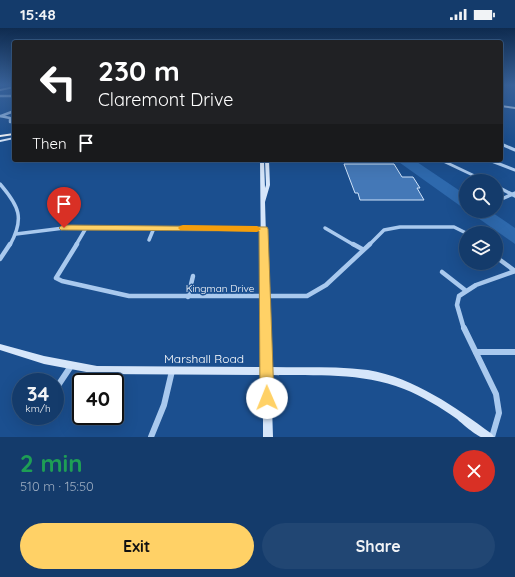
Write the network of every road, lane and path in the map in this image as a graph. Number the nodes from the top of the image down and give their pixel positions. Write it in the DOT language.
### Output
graph roads {
  1 [pos="503,106"];
  2 [pos="515,108"];
  3 [pos="12,112"];
  4 [pos="0,116"];
  5 [pos="12,122"];
  6 [pos="12,129"];
  7 [pos="0,132"];
  8 [pos="12,134"];
  9 [pos="0,136"];
  10 [pos="12,138"];
  11 [pos="0,141"];
  12 [pos="503,145"];
  13 [pos="515,150"];
  14 [pos="262,162"];
  15 [pos="267,162"];
  16 [pos="445,162"];
  17 [pos="494,162"];
  18 [pos="515,170"];
  19 [pos="471,174"];
  20 [pos="0,184"];
  21 [pos="503,189"];
  22 [pos="514,194"];
  23 [pos="504,198"];
  24 [pos="263,202"];
  25 [pos="86,228"];
  26 [pos="154,228"];
  27 [pos="325,228"];
  28 [pos="264,229"];
  29 [pos="459,229"];
  30 [pos="16,234"];
  31 [pos="149,240"];
  32 [pos="362,250"];
  33 [pos="0,259"];
  34 [pos="503,262"];
  35 [pos="515,271"];
  36 [pos="442,272"];
  37 [pos="193,276"];
  38 [pos="465,290"];
  39 [pos="188,297"];
  40 [pos="265,297"];
  41 [pos="0,346"];
  42 [pos="476,352"];
  43 [pos="515,352"];
  44 [pos="71,366"];
  45 [pos="172,371"];
  46 [pos="267,372"];
  47 [pos="64,376"];
  48 [pos="151,437"];
  49 [pos="268,437"];
  50 [pos="491,437"];
  1 -- 2 [label="street"];
  3 -- 4 [label="street"];
  4 -- 5 [label="street"];
  6 -- 7 [label="highway"];
  8 -- 9 [label="highway"];
  10 -- 11 [label="street"];
  12 -- 13 [label="street"];
  14 -- 24 [label="street"];
  15 -- 24 [label="street"];
  16 -- 19 [label="street"];
  17 -- 18 [label="street"];
  20 -- 30 [label="street"];
  21 -- 22 [label="street"];
  22 -- 23 [label="street"];
  24 -- 28 [label="street"];
  25 -- 26 [label="street"];
  25 -- 30 [label="street"];
  25 -- 39 [label="street, Kingman Drive"];
  26 -- 28 [label="street"];
  26 -- 31 [label="street"];
  27 -- 32 [label="street"];
  28 -- 40 [label="street"];
  29 -- 32 [label="street, Kingman Drive"];
  30 -- 33 [label="street"];
  32 -- 40 [label="street, Kingman Drive"];
  34 -- 35 [label="street"];
  35 -- 38 [label="street"];
  36 -- 38 [label="street"];
  37 -- 39 [label="street"];
  38 -- 42 [label="street"];
  39 -- 40 [label="street, Kingman Drive"];
  40 -- 46 [label="street"];
  41 -- 44 [label="street, Marshall Road"];
  42 -- 43 [label="street"];
  42 -- 50 [label="street"];
  44 -- 45 [label="street, Marshall Road"];
  44 -- 47 [label="street"];
  45 -- 46 [label="street, Marshall Road"];
  45 -- 48 [label="street"];
  46 -- 49 [label="street"];
  46 -- 50 [label="street, Marshall Road"];
}
